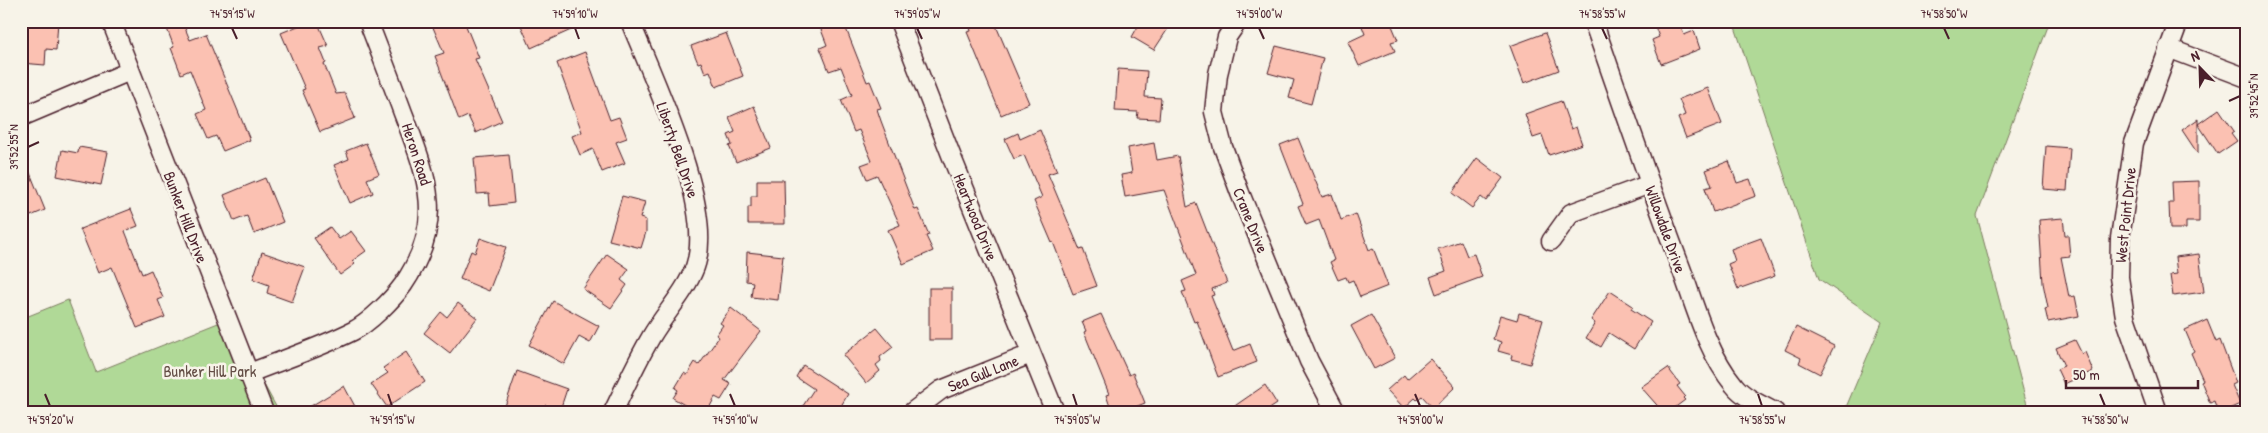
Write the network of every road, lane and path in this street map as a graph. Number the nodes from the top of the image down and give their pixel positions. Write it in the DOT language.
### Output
graph roads {
  1 [pos="110,21"];
  2 [pos="368,21"];
  3 [pos="630,21"];
  4 [pos="899,21"];
  5 [pos="1238,21"];
  6 [pos="1593,21"];
  7 [pos="2179,21"];
  8 [pos="2168,48"];
  9 [pos="130,71"];
  10 [pos="2247,78"];
  11 [pos="21,117"];
  12 [pos="1650,184"];
  13 [pos="1551,241"];
  14 [pos="1031,354"];
  15 [pos="247,374"];
  16 [pos="264,412"];
  17 [pos="613,412"];
  18 [pos="912,412"];
  19 [pos="1055,412"];
  20 [pos="1336,412"];
  21 [pos="1775,412"];
  22 [pos="2158,412"];
  1 -- 9 [label="street, Bunker Hill Drive"];
  2 -- 15 [label="street, Heron Road"];
  3 -- 17 [label="street, Liberty Bell Drive"];
  4 -- 14 [label="street, Heartwood Drive"];
  5 -- 20 [label="street, Crane Drive"];
  6 -- 12 [label="street, Willowdale Drive"];
  7 -- 8 [label="street, West Point Drive"];
  8 -- 10 [label="street"];
  8 -- 22 [label="street, West Point Drive"];
  9 -- 11 [label="street"];
  9 -- 15 [label="street, Bunker Hill Drive"];
  12 -- 13 [label="street"];
  12 -- 21 [label="street, Willowdale Drive"];
  14 -- 18 [label="street, Sea Gull Lane"];
  14 -- 19 [label="street, Heartwood Drive"];
  15 -- 16 [label="street, Bunker Hill Drive"];
}
